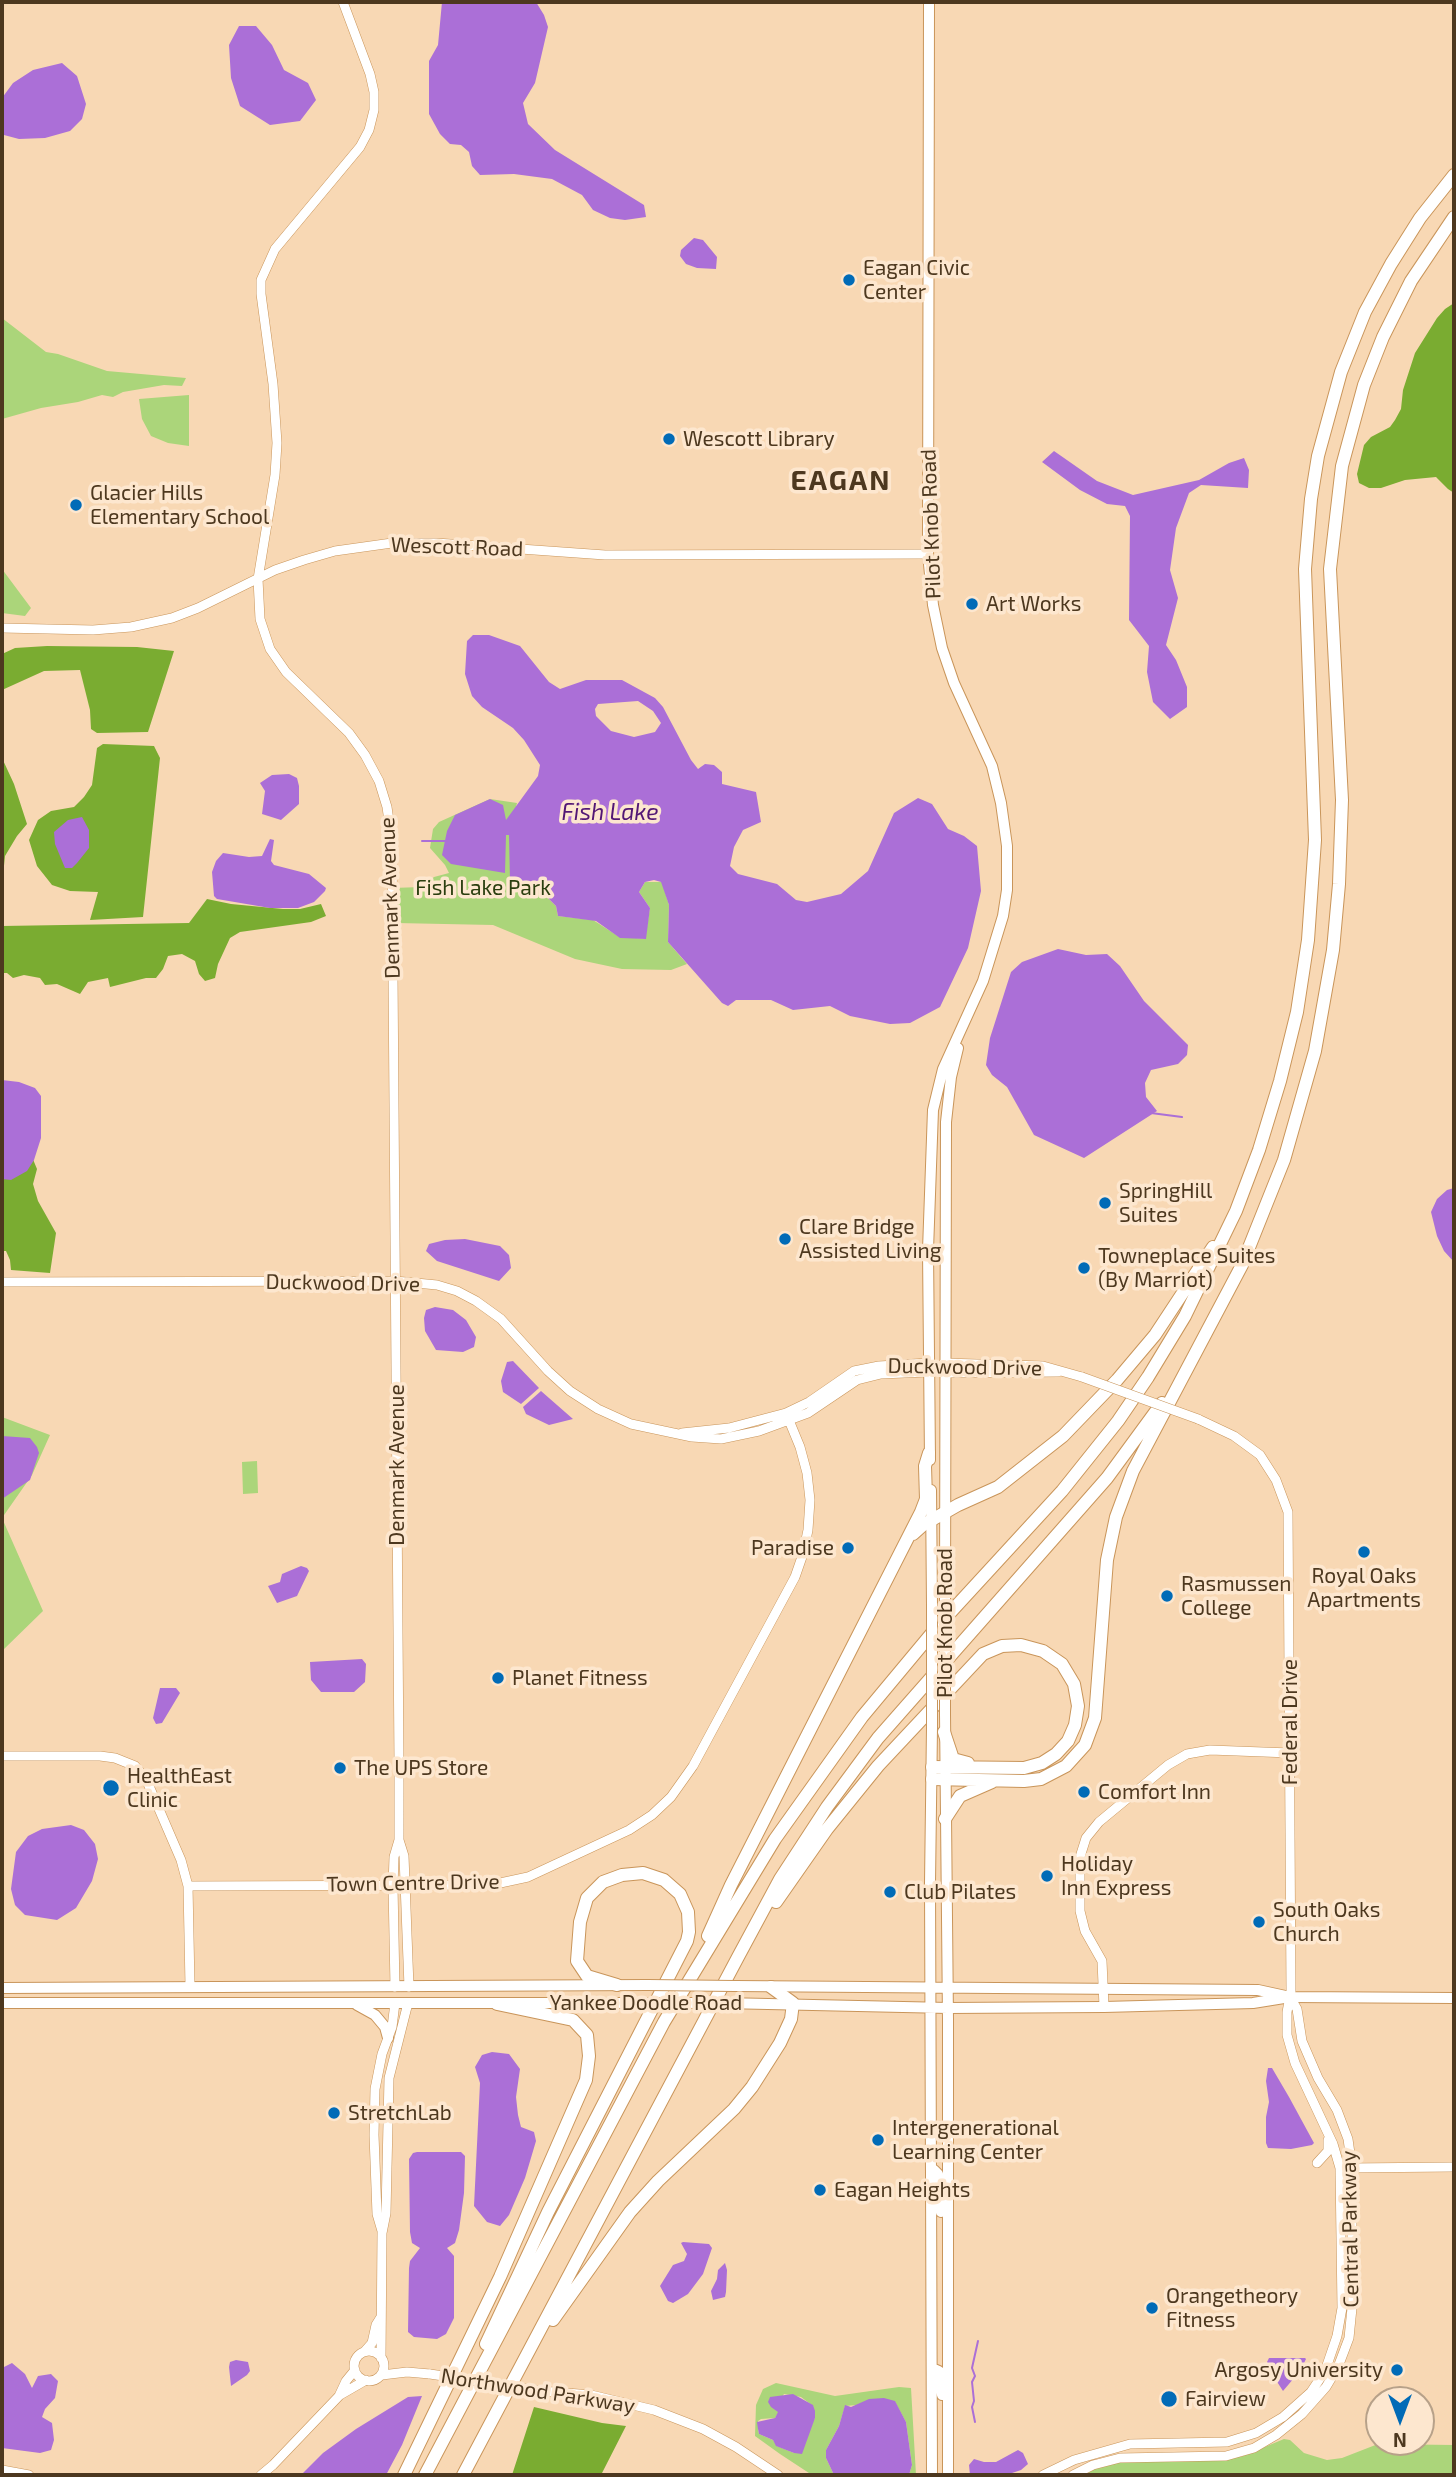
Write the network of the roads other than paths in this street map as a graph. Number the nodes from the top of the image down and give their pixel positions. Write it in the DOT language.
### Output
graph roads {
  1 [pos="343,2"];
  2 [pos="929,2"];
  3 [pos="1454,175"];
  4 [pos="1454,217"];
  5 [pos="928,554"];
  6 [pos="258,579"];
  7 [pos="2,628"];
  8 [pos="964,1025"];
  9 [pos="1236,1211"];
  10 [pos="396,1281"];
  11 [pos="2,1282"];
  12 [pos="1203,1338"];
  13 [pos="928,1368"];
  14 [pos="944,1368"];
  15 [pos="787,1417"];
  16 [pos="929,1453"];
  17 [pos="1260,1455"];
  18 [pos="945,1513"];
  19 [pos="932,1521"];
  20 [pos="907,1541"];
  21 [pos="938,1730"];
  22 [pos="1290,1753"];
  23 [pos="2,1756"];
  24 [pos="986,1768"];
  25 [pos="938,1773"];
  26 [pos="999,1779"];
  27 [pos="945,1819"];
  28 [pos="399,1840"];
  29 [pos="188,1886"];
  30 [pos="393,1886"];
  31 [pos="405,1886"];
  32 [pos="738,1957"];
  33 [pos="691,1975"];
  34 [pos="617,1985"];
  35 [pos="190,1986"];
  36 [pos="395,1987"];
  37 [pos="410,1987"];
  38 [pos="771,1987"];
  39 [pos="2,1988"];
  40 [pos="931,1988"];
  41 [pos="947,1989"];
  42 [pos="1105,1989"];
  43 [pos="1290,1997"];
  44 [pos="1454,1998"];
  45 [pos="2,2003"];
  46 [pos="117,2003"];
  47 [pos="354,2003"];
  48 [pos="395,2003"];
  49 [pos="408,2003"];
  50 [pos="793,2003"];
  51 [pos="497,2004"];
  52 [pos="931,2007"];
  53 [pos="1104,2007"];
  54 [pos="948,2008"];
  55 [pos="388,2038"];
  56 [pos="1327,2132"];
  57 [pos="1317,2163"];
  58 [pos="1454,2167"];
  59 [pos="1340,2168"];
  60 [pos="1352,2168"];
  61 [pos="931,2169"];
  62 [pos="931,2204"];
  63 [pos="947,2223"];
  64 [pos="382,2233"];
  65 [pos="948,2297"];
  66 [pos="381,2317"];
  67 [pos="363,2352"];
  68 [pos="383,2361"];
  69 [pos="932,2368"];
  70 [pos="519,2369"];
  71 [pos="355,2371"];
  72 [pos="407,2372"];
  73 [pos="382,2375"];
  74 [pos="366,2380"];
  75 [pos="338,2396"];
  76 [pos="948,2425"];
  77 [pos="443,2440"];
  78 [pos="2,2470"];
  79 [pos="29,2475"];
  80 [pos="261,2475"];
  81 [pos="404,2475"];
  82 [pos="425,2475"];
  83 [pos="463,2475"];
  84 [pos="778,2475"];
  85 [pos="932,2475"];
  86 [pos="948,2475"];
  87 [pos="1043,2475"];
  88 [pos="1073,2475"];
  1 -- 6 [label="street, Denmark Avenue"];
  2 -- 5 [label="main road, Pilot Knob Road"];
  3 -- 9 [label="highway"];
  4 -- 12 [label="highway"];
  5 -- 6 [label="street, Wescott Road"];
  5 -- 8 [label="main road, Pilot Knob Road"];
  6 -- 7 [label="street, Wescott Road"];
  6 -- 10 [label="street, Denmark Avenue"];
  8 -- 13 [label="main road, Pilot Knob Road"];
  8 -- 14 [label="main road, Pilot Knob Road"];
  9 -- 18 [label="highway"];
  9 -- 33 [label="highway"];
  10 -- 11 [label="street, Duckwood Drive"];
  10 -- 15 [label="street, Duckwood Drive"];
  10 -- 28 [label="street, Denmark Avenue"];
  12 -- 26 [label="highway"];
  12 -- 32 [label="highway"];
  13 -- 14 [label="main road, Duckwood Drive"];
  13 -- 15 [label="street, Duckwood Drive"];
  13 -- 16 [label="main road, Pilot Knob Road"];
  14 -- 17 [label="street, Duckwood Drive, bridge"];
  14 -- 18 [label="main road, Pilot Knob Road"];
  15 -- 31 [label="street, Town Centre Drive"];
  16 -- 19 [label="main road, Pilot Knob Road"];
  16 -- 20 [label="highway"];
  17 -- 22 [label="street, Federal Drive"];
  18 -- 19 [label="highway"];
  18 -- 21 [label="main road, Pilot Knob Road, bridge"];
  19 -- 20 [label="highway"];
  19 -- 21 [label="main road, Pilot Knob Road, bridge"];
  20 -- 33 [label="highway"];
  21 -- 24 [label="highway"];
  21 -- 25 [label="main road, Pilot Knob Road"];
  22 -- 42 [label="street"];
  22 -- 43 [label="street, Federal Drive"];
  23 -- 29 [label="street"];
  24 -- 25 [label="highway"];
  24 -- 32 [label="highway"];
  25 -- 26 [label="highway"];
  25 -- 27 [label="main road, Pilot Knob Road"];
  25 -- 40 [label="main road, Pilot Knob Road"];
  26 -- 27 [label="highway"];
  27 -- 41 [label="main road, Pilot Knob Road"];
  28 -- 30 [label="street, Denmark Avenue"];
  28 -- 31 [label="street, Denmark Avenue"];
  29 -- 30 [label="street, Town Centre Drive"];
  29 -- 35 [label="street"];
  30 -- 31 [label="street, Town Centre Drive"];
  30 -- 36 [label="street, Denmark Avenue"];
  31 -- 37 [label="street, Denmark Avenue"];
  32 -- 70 [label="highway"];
  33 -- 77 [label="highway"];
  34 -- 37 [label="main road, Yankee Doodle Road"];
  34 -- 38 [label="main road, Yankee Doodle Road, bridge"];
  34 -- 77 [label="highway"];
  35 -- 36 [label="main road, Yankee Doodle Road"];
  35 -- 39 [label="main road, Yankee Doodle Road"];
  35 -- 46 [label="main road"];
  36 -- 37 [label="main road, Yankee Doodle Road"];
  36 -- 48 [label="main road, Denmark Avenue"];
  37 -- 49 [label="main road, Denmark Avenue"];
  38 -- 40 [label="main road, Yankee Doodle Road"];
  38 -- 50 [label="highway"];
  40 -- 41 [label="main road, Yankee Doodle Road"];
  40 -- 52 [label="main road, Pilot Knob Road"];
  41 -- 42 [label="main road, Yankee Doodle Road"];
  41 -- 54 [label="main road, Pilot Knob Road"];
  42 -- 43 [label="main road, Yankee Doodle Road"];
  42 -- 53 [label="street"];
  43 -- 44 [label="main road, Yankee Doodle Road"];
  43 -- 53 [label="main road, Yankee Doodle Road"];
  43 -- 56 [label="street, Central Parkway"];
  43 -- 60 [label="street, Central Parkway"];
  45 -- 46 [label="main road, Yankee Doodle Road"];
  46 -- 47 [label="main road, Yankee Doodle Road"];
  47 -- 48 [label="main road, Yankee Doodle Road"];
  47 -- 55 [label="main road"];
  48 -- 49 [label="main road, Yankee Doodle Road"];
  48 -- 55 [label="street, Denmark Avenue"];
  49 -- 51 [label="main road, Yankee Doodle Road"];
  49 -- 64 [label="street, Denmark Avenue"];
  50 -- 51 [label="main road, Yankee Doodle Road, bridge"];
  50 -- 52 [label="main road, Yankee Doodle Road"];
  50 -- 70 [label="highway"];
  51 -- 81 [label="highway"];
  52 -- 54 [label="main road, Yankee Doodle Road"];
  52 -- 61 [label="main road, Pilot Knob Road"];
  53 -- 54 [label="main road, Yankee Doodle Road"];
  54 -- 63 [label="main road, Pilot Knob Road"];
  55 -- 64 [label="street, Denmark Avenue"];
  56 -- 57 [label="street"];
  56 -- 59 [label="street, Central Parkway"];
  58 -- 60 [label="street"];
  59 -- 60 [label="street"];
  59 -- 87 [label="street, Central Parkway"];
  60 -- 88 [label="street, Central Parkway"];
  61 -- 62 [label="main road, Pilot Knob Road"];
  61 -- 63 [label="main road, Pilot Knob Road"];
  62 -- 65 [label="main road, Pilot Knob Road"];
  62 -- 69 [label="main road, Pilot Knob Road"];
  63 -- 65 [label="main road, Pilot Knob Road"];
  64 -- 66 [label="street, Denmark Avenue"];
  65 -- 76 [label="main road, Pilot Knob Road"];
  66 -- 67 [label="street, Denmark Avenue"];
  66 -- 68 [label="street, Denmark Avenue"];
  67 -- 68 [label="street"];
  67 -- 71 [label="street"];
  68 -- 72 [label="street, Northwood Parkway"];
  68 -- 73 [label="street"];
  69 -- 76 [label="main road, Pilot Knob Road"];
  69 -- 85 [label="main road, Pilot Knob Road"];
  70 -- 83 [label="highway"];
  71 -- 74 [label="street"];
  71 -- 75 [label="street"];
  72 -- 73 [label="street, Northwood Parkway"];
  72 -- 84 [label="street, Northwood Parkway, bridge"];
  73 -- 74 [label="street"];
  74 -- 75 [label="street"];
  75 -- 80 [label="street"];
  76 -- 86 [label="main road, Pilot Knob Road"];
  77 -- 82 [label="highway"];
  78 -- 79 [label="street"];
}
